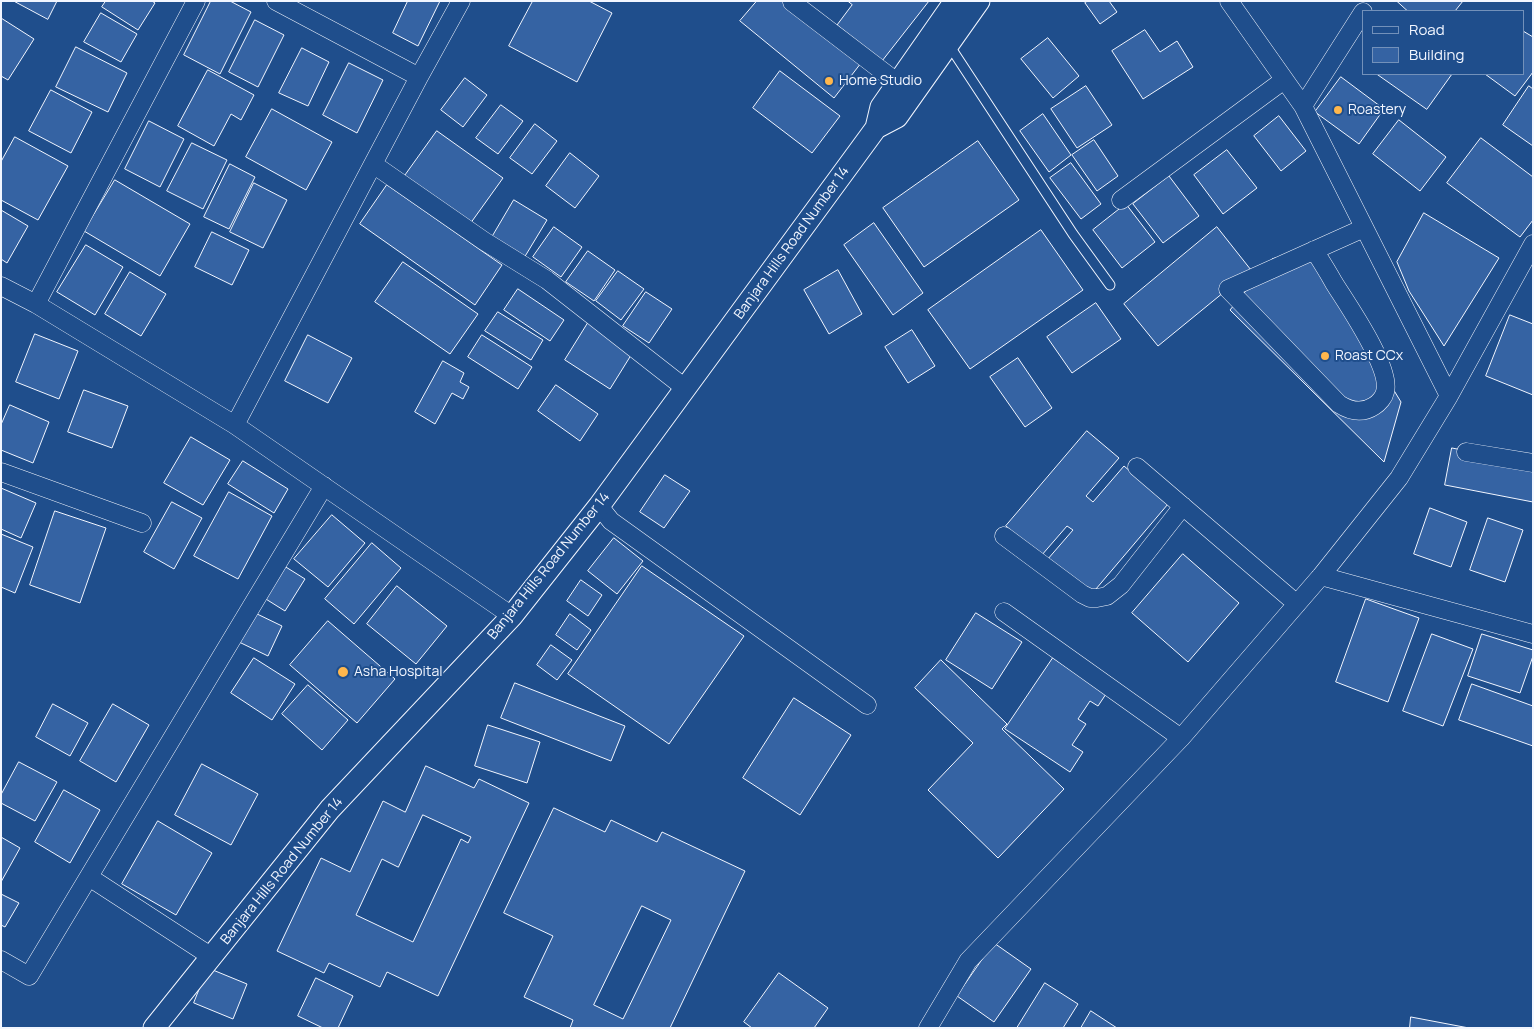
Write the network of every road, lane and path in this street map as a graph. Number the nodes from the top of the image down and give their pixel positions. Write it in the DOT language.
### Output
graph roads {
  1 [pos="196,1"];
  2 [pos="276,1"];
  3 [pos="461,1"];
  4 [pos="955,1"];
  5 [pos="979,1"];
  6 [pos="1229,1"];
  7 [pos="792,2"];
  8 [pos="1362,14"];
  9 [pos="949,44"];
  10 [pos="419,77"];
  11 [pos="1284,80"];
  12 [pos="898,83"];
  13 [pos="1303,106"];
  14 [pos="876,128"];
  15 [pos="372,164"];
  16 [pos="1121,200"];
  17 [pos="1364,228"];
  18 [pos="1533,244"];
  19 [pos="1314,250"];
  20 [pos="1110,285"];
  21 [pos="1,286"];
  22 [pos="36,304"];
  23 [pos="685,388"];
  24 [pos="1450,396"];
  25 [pos="235,425"];
  26 [pos="1466,452"];
  27 [pos="1533,463"];
  28 [pos="1137,467"];
  29 [pos="1,472"];
  30 [pos="324,486"];
  31 [pos="599,506"];
  32 [pos="1183,506"];
  33 [pos="142,523"];
  34 [pos="1004,536"];
  35 [pos="1321,576"];
  36 [pos="1297,604"];
  37 [pos="1004,612"];
  38 [pos="512,616"];
  39 [pos="1533,634"];
  40 [pos="867,705"];
  41 [pos="1181,738"];
  42 [pos="89,877"];
  43 [pos="212,957"];
  44 [pos="1,960"];
  45 [pos="932,1026"];
  46 [pos="154,1028"];
  1 -- 22 [label="street"];
  2 -- 10 [label="street"];
  3 -- 10 [label="street"];
  4 -- 12 [label="street, Banjara Hills Road Number 14"];
  5 -- 9 [label="street, Banjara Hills Road Number 14"];
  6 -- 11 [label="street"];
  7 -- 12 [label="street"];
  8 -- 13 [label="street"];
  9 -- 14 [label="street, Banjara Hills Road Number 14"];
  9 -- 20 [label="lane"];
  10 -- 15 [label="street"];
  11 -- 13 [label="street"];
  11 -- 16 [label="street"];
  12 -- 14 [label="street, Banjara Hills Road Number 14"];
  13 -- 17 [label="street"];
  14 -- 23 [label="street, Banjara Hills Road Number 14"];
  15 -- 23 [label="street"];
  15 -- 25 [label="street"];
  17 -- 19 [label="street"];
  17 -- 24 [label="street"];
  18 -- 24 [label="street"];
  19 -- 19 [label="street"];
  21 -- 22 [label="street"];
  22 -- 25 [label="street"];
  23 -- 31 [label="street, Banjara Hills Road Number 14"];
  24 -- 35 [label="street"];
  25 -- 30 [label="street"];
  26 -- 27 [label="street"];
  28 -- 32 [label="street"];
  29 -- 33 [label="street"];
  30 -- 38 [label="street"];
  30 -- 42 [label="street"];
  31 -- 38 [label="street, Banjara Hills Road Number 14"];
  31 -- 40 [label="street"];
  32 -- 34 [label="street"];
  32 -- 36 [label="street"];
  35 -- 36 [label="street"];
  35 -- 39 [label="street"];
  36 -- 41 [label="street"];
  37 -- 41 [label="street"];
  38 -- 43 [label="street, Banjara Hills Road Number 14"];
  41 -- 45 [label="street"];
  42 -- 43 [label="street"];
  42 -- 44 [label="street"];
  43 -- 46 [label="street, Banjara Hills Road Number 14"];
}
